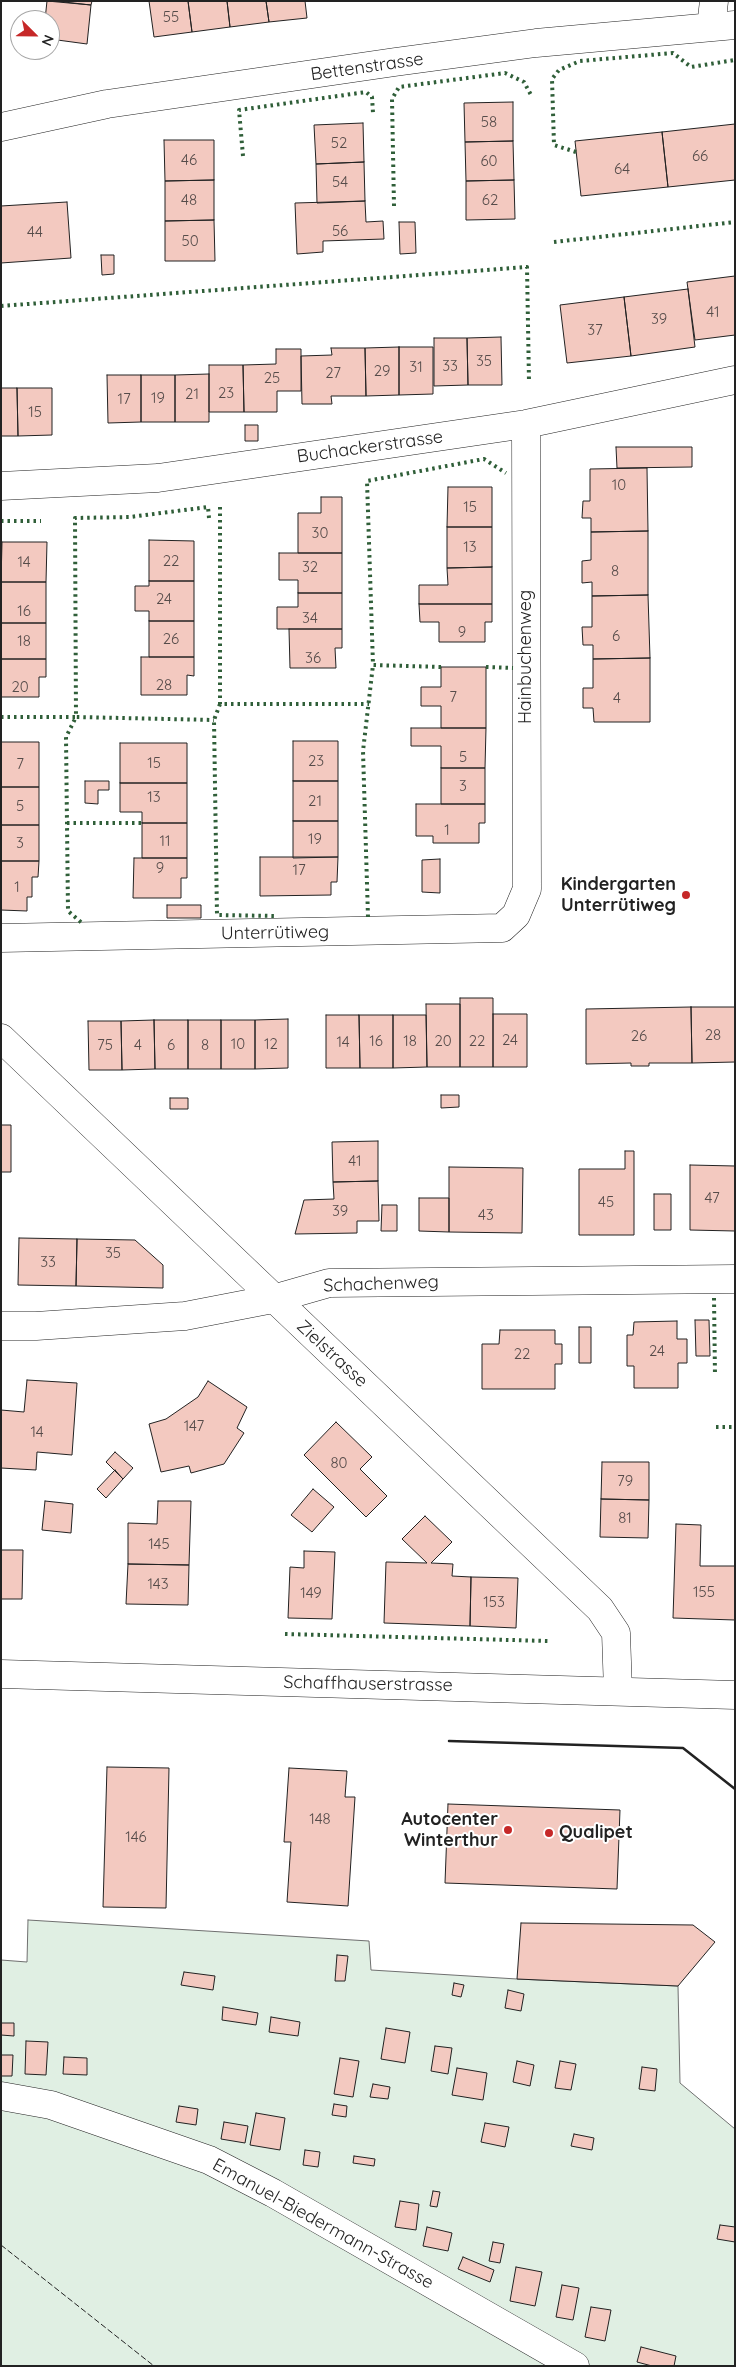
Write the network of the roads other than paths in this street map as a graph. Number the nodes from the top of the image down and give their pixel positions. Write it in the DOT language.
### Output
graph roads {
  1 [pos="720,18"];
  2 [pos="1,126"];
  3 [pos="735,380"];
  4 [pos="526,424"];
  5 [pos="1,486"];
  6 [pos="527,890"];
  7 [pos="1,938"];
  8 [pos="1,1038"];
  9 [pos="735,1279"];
  10 [pos="273,1299"];
  11 [pos="1,1326"];
  12 [pos="1,1674"];
  13 [pos="618,1691"];
  14 [pos="735,1695"];
  15 [pos="1,2096"];
  16 [pos="575,2366"];
  1 -- 2 [label="street, Bettenstrasse"];
  3 -- 4 [label="street, Buchackerstrasse"];
  4 -- 5 [label="street, Buchackerstrasse"];
  4 -- 6 [label="street, Hainbuchenweg"];
  6 -- 7 [label="street, Unterrütiweg"];
  8 -- 10 [label="street, Zielstrasse"];
  9 -- 10 [label="street, Schachenweg"];
  10 -- 11 [label="street, Schachenweg"];
  10 -- 13 [label="street, Zielstrasse"];
  12 -- 13 [label="street, Schaffhauserstrasse"];
  13 -- 14 [label="street, Schaffhauserstrasse"];
  15 -- 16 [label="street, Emanuel-Biedermann-Strasse"];
}
